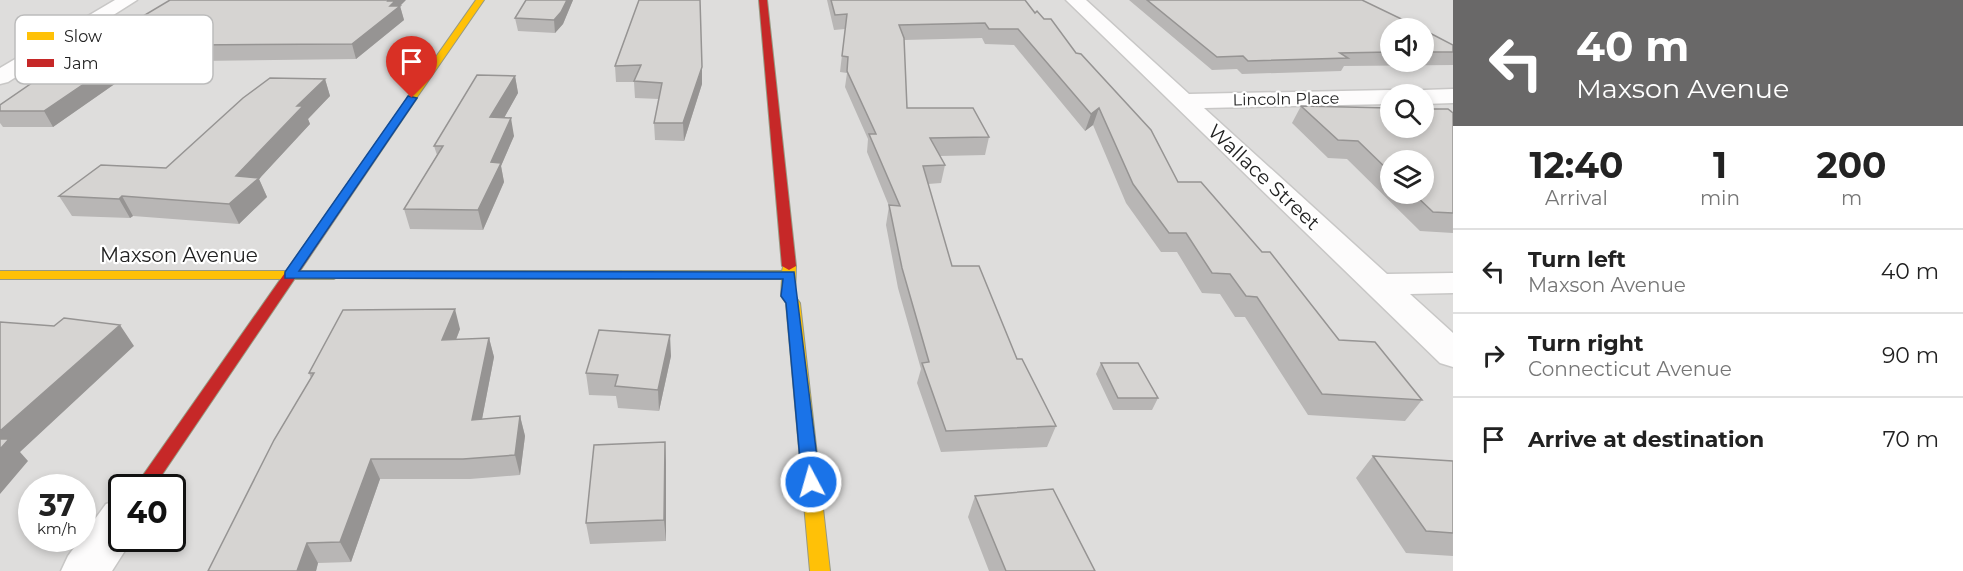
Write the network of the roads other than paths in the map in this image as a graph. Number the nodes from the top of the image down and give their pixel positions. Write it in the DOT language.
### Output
graph roads {
  1 [pos="128,0"];
  2 [pos="480,0"];
  3 [pos="763,0"];
  4 [pos="1075,0"];
  5 [pos="103,15"];
  6 [pos="15,68"];
  7 [pos="0,77"];
  8 [pos="1453,96"];
  9 [pos="1380,97"];
  10 [pos="1434,97"];
  11 [pos="1182,101"];
  12 [pos="0,275"];
  13 [pos="289,275"];
  14 [pos="790,275"];
  15 [pos="1453,283"];
  16 [pos="1379,284"];
  17 [pos="1453,354"];
  18 [pos="153,474"];
  19 [pos="108,538"];
  20 [pos="85,571"];
  21 [pos="820,571"];
  1 -- 5 [label="street"];
  2 -- 13 [label="street"];
  3 -- 14 [label="street"];
  4 -- 11 [label="street, Wallace Street"];
  6 -- 7 [label="street"];
  8 -- 10 [label="street"];
  9 -- 11 [label="street, Lincoln Place"];
  11 -- 16 [label="street, Wallace Street"];
  12 -- 13 [label="street, Maxson Avenue"];
  13 -- 14 [label="street, Maxson Avenue"];
  13 -- 18 [label="street"];
  14 -- 21 [label="street"];
  15 -- 16 [label="street"];
  16 -- 17 [label="street, Wallace Street"];
  19 -- 20 [label="street"];
}
